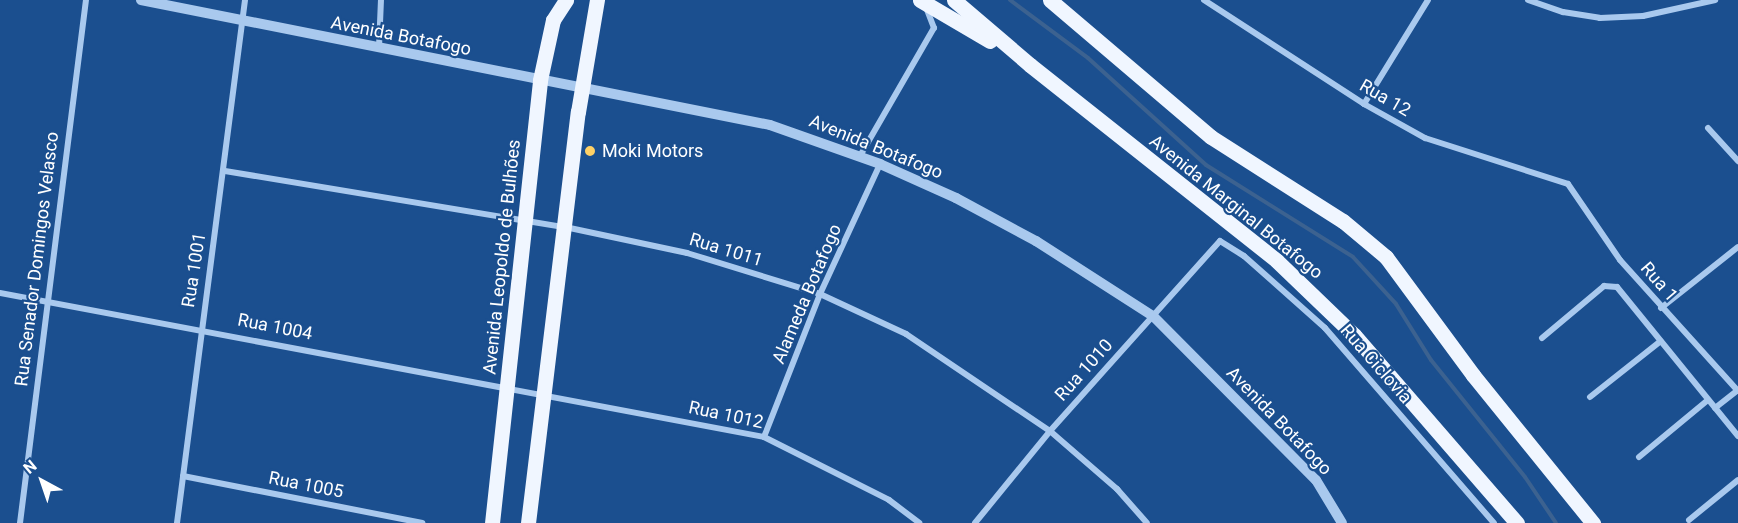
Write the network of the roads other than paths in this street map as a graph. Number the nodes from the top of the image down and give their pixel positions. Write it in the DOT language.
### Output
graph roads {
  1 [pos="86,0"];
  2 [pos="141,0"];
  3 [pos="245,0"];
  4 [pos="381,0"];
  5 [pos="566,0"];
  6 [pos="597,0"];
  7 [pos="920,0"];
  8 [pos="954,0"];
  9 [pos="1050,0"];
  10 [pos="1204,0"];
  11 [pos="1428,0"];
  12 [pos="1528,0"];
  13 [pos="1715,0"];
  14 [pos="240,22"];
  15 [pos="379,48"];
  16 [pos="1030,65"];
  17 [pos="540,80"];
  18 [pos="581,87"];
  19 [pos="1364,104"];
  20 [pos="1708,128"];
  21 [pos="860,156"];
  22 [pos="1738,161"];
  23 [pos="879,164"];
  24 [pos="225,171"];
  25 [pos="1568,184"];
  26 [pos="527,220"];
  27 [pos="565,227"];
  28 [pos="1220,241"];
  29 [pos="1738,247"];
  30 [pos="0,293"];
  31 [pos="820,294"];
  32 [pos="45,303"];
  33 [pos="1661,308"];
  34 [pos="1153,316"];
  35 [pos="200,328"];
  36 [pos="1542,338"];
  37 [pos="1661,341"];
  38 [pos="509,387"];
  39 [pos="1738,390"];
  40 [pos="544,395"];
  41 [pos="1590,397"];
  42 [pos="1708,400"];
  43 [pos="1715,408"];
  44 [pos="1050,431"];
  45 [pos="1738,436"];
  46 [pos="764,437"];
  47 [pos="1639,457"];
  48 [pos="183,476"];
  49 [pos="1738,480"];
  50 [pos="1689,520"];
  51 [pos="20,523"];
  52 [pos="177,523"];
  53 [pos="422,523"];
  54 [pos="492,523"];
  55 [pos="528,523"];
  56 [pos="919,523"];
  57 [pos="975,523"];
  58 [pos="1147,523"];
  59 [pos="1342,523"];
  60 [pos="1494,523"];
  61 [pos="1517,523"];
  62 [pos="1593,523"];
  1 -- 32 [label="street, Rua Senador Domingos Velasco"];
  2 -- 14 [label="street, Avenida Botafogo"];
  3 -- 14 [label="street, Rua 1001"];
  4 -- 15 [label="street"];
  5 -- 17 [label="main road, Avenida Leopoldo de Bulhões"];
  6 -- 18 [label="main road"];
  7 -- 16 [label="main road"];
  7 -- 21 [label="street"];
  8 -- 16 [label="main road, Avenida Marginal Botafogo"];
  9 -- 62 [label="main road"];
  10 -- 19 [label="street, Rua 12"];
  11 -- 19 [label="street"];
  12 -- 13 [label="street"];
  14 -- 15 [label="street, Avenida Botafogo"];
  14 -- 24 [label="street, Rua 1001"];
  15 -- 17 [label="street, Avenida Botafogo"];
  16 -- 61 [label="main road, Avenida Marginal Botafogo"];
  17 -- 18 [label="street, Avenida Botafogo"];
  17 -- 26 [label="main road, Avenida Leopoldo de Bulhões"];
  18 -- 21 [label="street, Avenida Botafogo"];
  18 -- 27 [label="main road"];
  19 -- 25 [label="street, Rua 12"];
  20 -- 22 [label="street"];
  21 -- 23 [label="street, Avenida Botafogo"];
  23 -- 31 [label="street, Alameda Botafogo"];
  23 -- 34 [label="street, Avenida Botafogo"];
  24 -- 26 [label="street, Rua 1011"];
  24 -- 35 [label="street, Rua 1001"];
  25 -- 33 [label="street, Rua 1"];
  26 -- 27 [label="street, Rua 1011"];
  26 -- 38 [label="main road, Avenida Leopoldo de Bulhões"];
  27 -- 31 [label="street, Rua 1011"];
  27 -- 40 [label="main road"];
  28 -- 34 [label="street, Rua 1010"];
  28 -- 60 [label="street, Rua Ciclovia"];
  29 -- 33 [label="street"];
  30 -- 32 [label="street, Rua 1004"];
  31 -- 44 [label="street, Rua 1011"];
  31 -- 46 [label="street, Alameda Botafogo"];
  32 -- 35 [label="street, Rua 1004"];
  32 -- 51 [label="street, Rua Senador Domingos Velasco"];
  33 -- 39 [label="street, Rua 1"];
  34 -- 44 [label="street, Rua 1010"];
  34 -- 59 [label="street, Avenida Botafogo"];
  35 -- 38 [label="street, Rua 1004"];
  35 -- 48 [label="street, Rua 1001"];
  36 -- 37 [label="street"];
  37 -- 41 [label="street"];
  37 -- 42 [label="street"];
  38 -- 40 [label="street, Rua 1004"];
  38 -- 54 [label="main road, Avenida Leopoldo de Bulhões"];
  39 -- 43 [label="street"];
  40 -- 46 [label="street, Rua 1012"];
  40 -- 55 [label="main road"];
  42 -- 43 [label="street"];
  42 -- 47 [label="street"];
  43 -- 45 [label="street"];
  44 -- 57 [label="street, Rua 1010"];
  44 -- 58 [label="street, Rua 1011"];
  46 -- 56 [label="street, Rua 1012"];
  48 -- 52 [label="street, Rua 1001"];
  48 -- 53 [label="street, Rua 1005"];
  49 -- 50 [label="street"];
}
